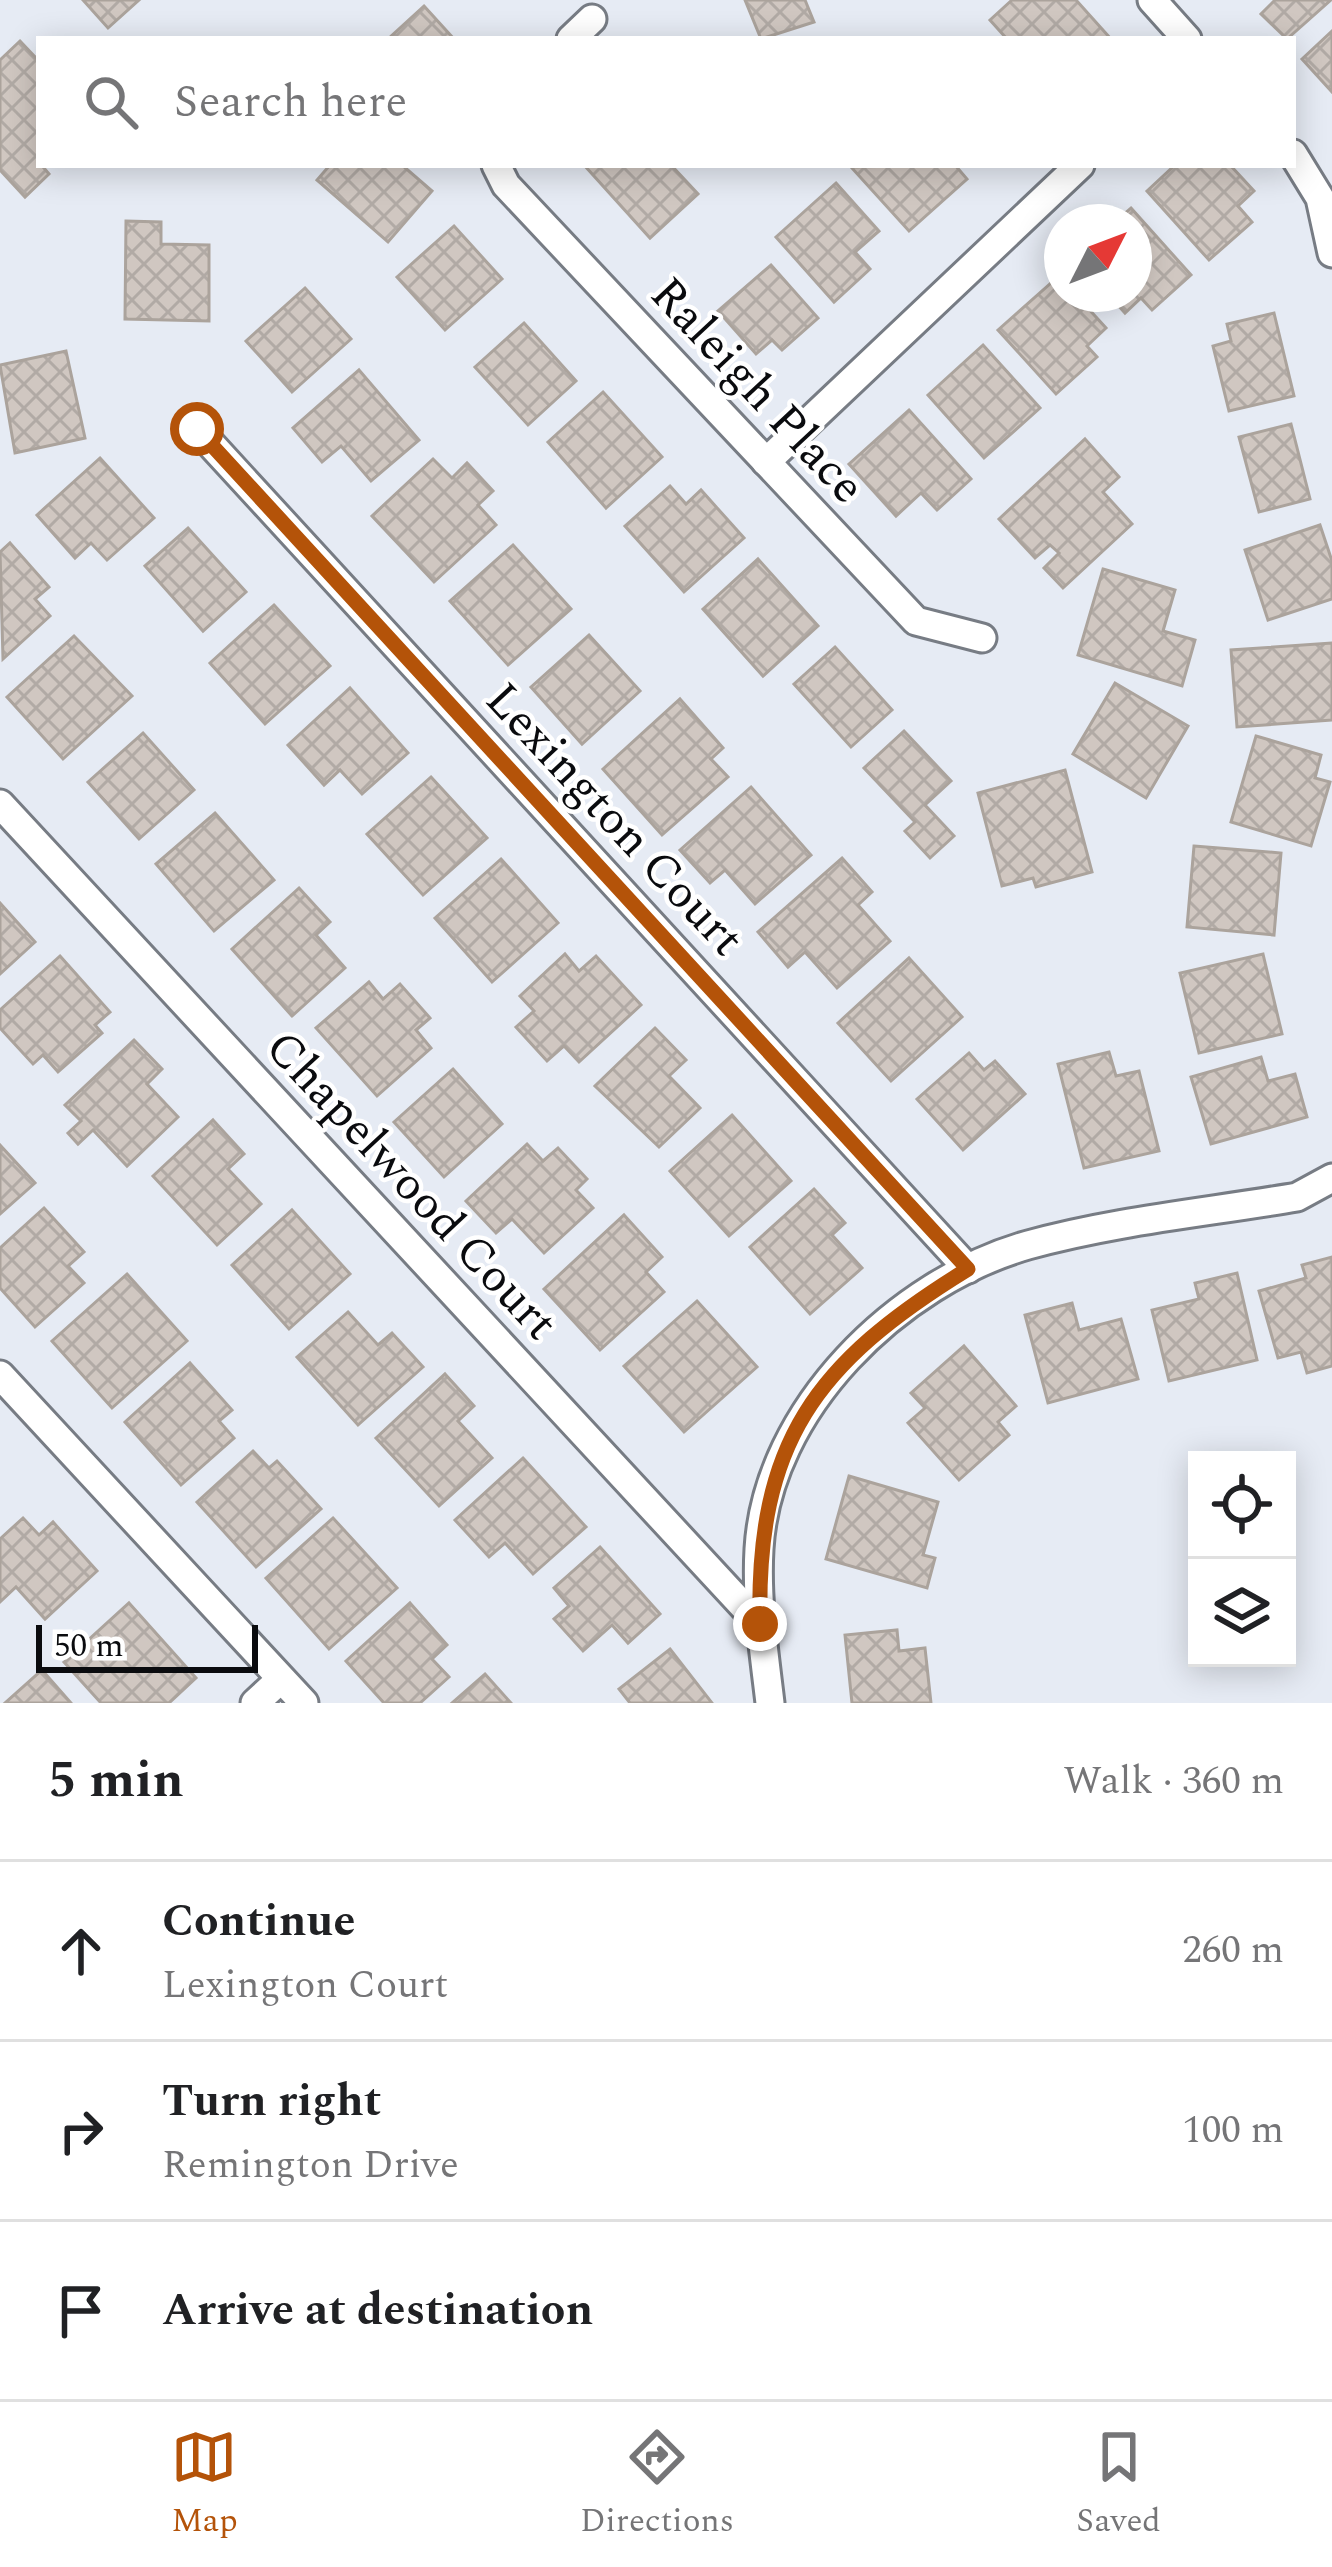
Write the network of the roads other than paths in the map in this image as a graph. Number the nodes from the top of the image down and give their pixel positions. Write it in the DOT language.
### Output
graph roads {
  1 [pos="1152,0"];
  2 [pos="592,19"];
  3 [pos="574,36"];
  4 [pos="1184,36"];
  5 [pos="1296,159"];
  6 [pos="498,168"];
  7 [pos="1076,168"];
  8 [pos="1332,253"];
  9 [pos="197,429"];
  10 [pos="766,462"];
  11 [pos="982,638"];
  12 [pos="0,804"];
  13 [pos="1332,1178"];
  14 [pos="968,1269"];
  15 [pos="0,1375"];
  16 [pos="760,1624"];
  17 [pos="281,1678"];
  18 [pos="255,1703"];
  19 [pos="304,1703"];
  20 [pos="770,1703"];
  1 -- 4 [label="street"];
  2 -- 3 [label="street"];
  5 -- 8 [label="street"];
  6 -- 10 [label="street, Raleigh Place"];
  7 -- 10 [label="street"];
  9 -- 14 [label="street, Lexington Court"];
  10 -- 11 [label="street, Raleigh Place"];
  12 -- 16 [label="street, Chapelwood Court"];
  13 -- 14 [label="street"];
  14 -- 16 [label="street"];
  15 -- 17 [label="street"];
  16 -- 20 [label="street"];
  17 -- 18 [label="street"];
  17 -- 19 [label="street"];
}
